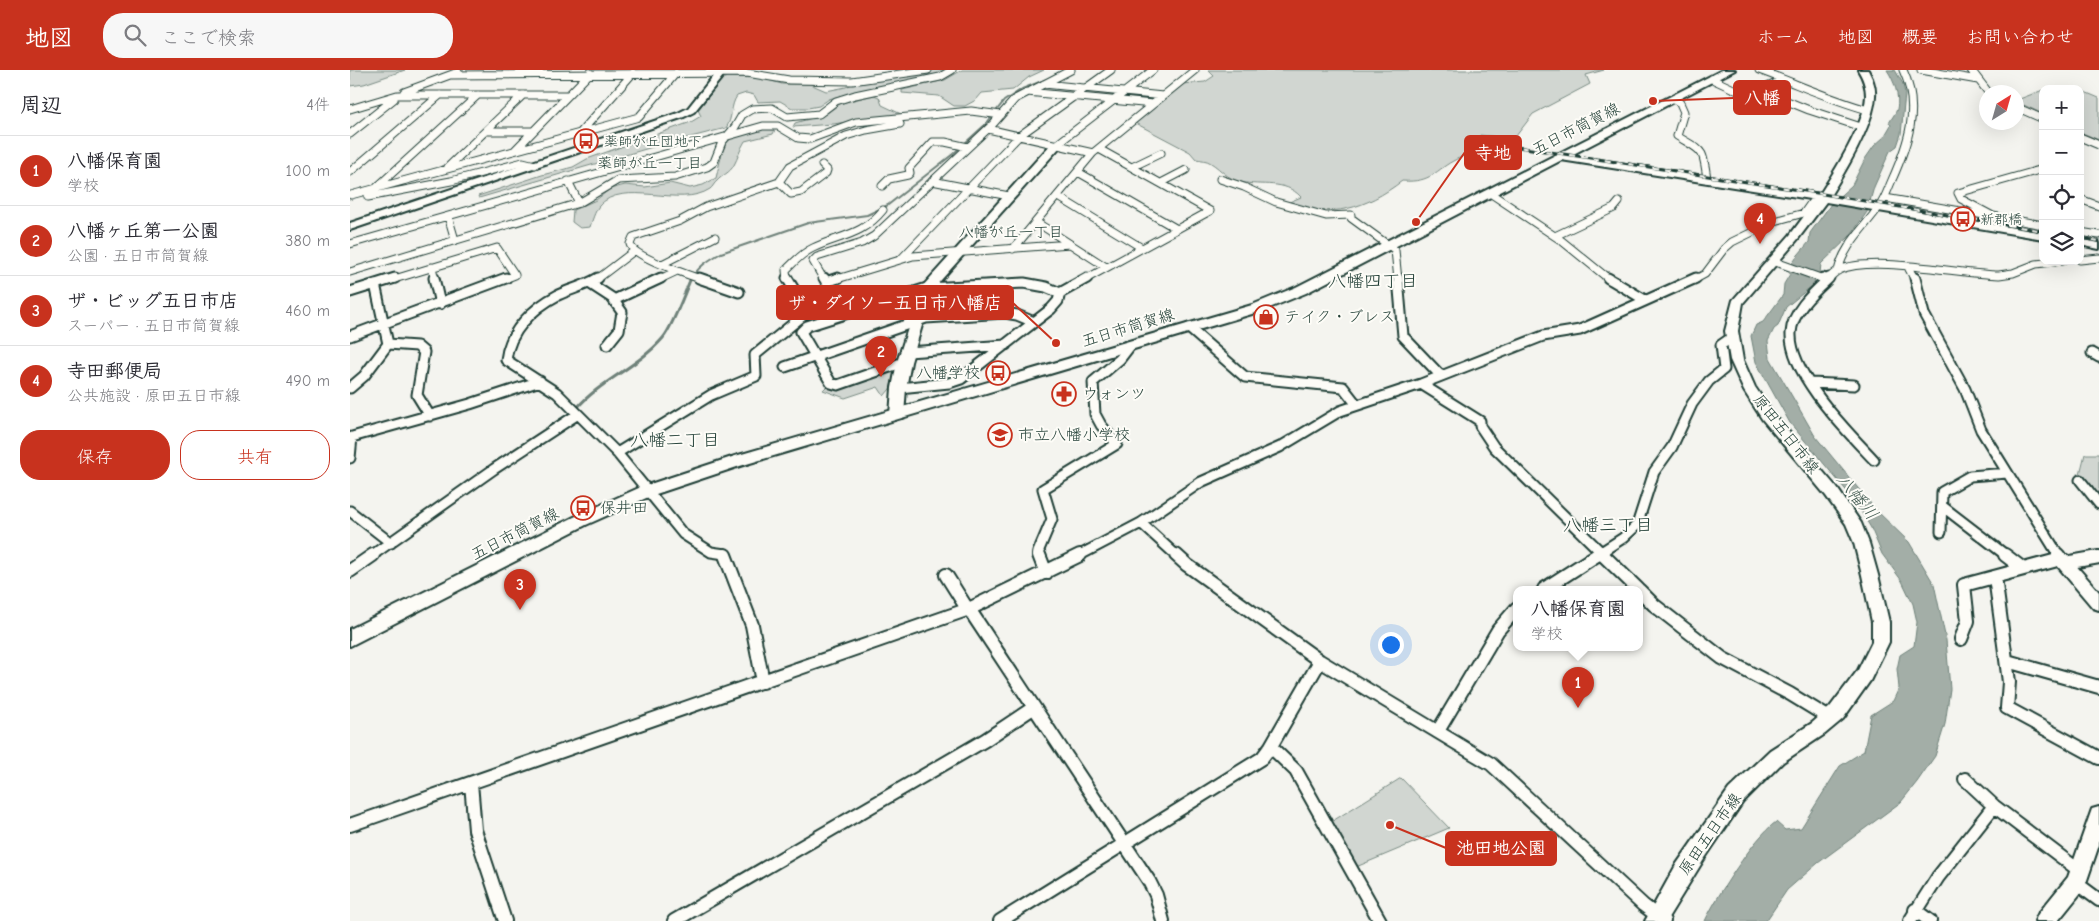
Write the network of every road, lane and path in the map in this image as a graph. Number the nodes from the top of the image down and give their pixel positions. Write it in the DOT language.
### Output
graph roads {
  1 [pos="464,70"];
  2 [pos="858,70"];
  3 [pos="928,70"];
  4 [pos="952,70"];
  5 [pos="1071,70"];
  6 [pos="1111,70"];
  7 [pos="1153,70"];
  8 [pos="1195,70"];
  9 [pos="1730,70"];
  10 [pos="1759,70"];
  11 [pos="1863,70"];
  12 [pos="1903,70"];
  13 [pos="1921,70"];
  14 [pos="1971,70"];
  15 [pos="590,72"];
  16 [pos="633,72"];
  17 [pos="676,72"];
  18 [pos="721,72"];
  19 [pos="900,72"];
  20 [pos="769,73"];
  21 [pos="451,75"];
  22 [pos="1712,80"];
  23 [pos="1784,80"];
  24 [pos="1978,80"];
  25 [pos="852,81"];
  26 [pos="1043,84"];
  27 [pos="1982,85"];
  28 [pos="1085,89"];
  29 [pos="1027,92"];
  30 [pos="1124,92"];
  31 [pos="398,95"];
  32 [pos="440,95"];
  33 [pos="478,95"];
  34 [pos="523,95"];
  35 [pos="568,95"];
  36 [pos="1076,96"];
  37 [pos="1163,96"];
  38 [pos="1674,99"];
  39 [pos="1755,99"];
  40 [pos="1113,101"];
  41 [pos="1153,104"];
  42 [pos="350,109"];
  43 [pos="1868,110"];
  44 [pos="2024,111"];
  45 [pos="978,112"];
  46 [pos="996,114"];
  47 [pos="2039,117"];
  48 [pos="1861,127"];
  49 [pos="988,129"];
  50 [pos="486,131"];
  51 [pos="533,131"];
  52 [pos="580,132"];
  53 [pos="350,134"];
  54 [pos="728,134"];
  55 [pos="1020,136"];
  56 [pos="2084,139"];
  57 [pos="1056,145"];
  58 [pos="2099,145"];
  59 [pos="967,147"];
  60 [pos="515,150"];
  61 [pos="1096,151"];
  62 [pos="1161,153"];
  63 [pos="1561,157"];
  64 [pos="535,165"];
  65 [pos="822,165"];
  66 [pos="1132,167"];
  67 [pos="446,169"];
  68 [pos="1186,170"];
  69 [pos="350,172"];
  70 [pos="1078,172"];
  71 [pos="2039,172"];
  72 [pos="1220,179"];
  73 [pos="1707,179"];
  74 [pos="568,181"];
  75 [pos="932,181"];
  76 [pos="779,182"];
  77 [pos="1161,183"];
  78 [pos="882,186"];
  79 [pos="970,188"];
  80 [pos="374,189"];
  81 [pos="1490,193"];
  82 [pos="351,195"];
  83 [pos="1009,196"];
  84 [pos="1057,196"];
  85 [pos="1823,199"];
  86 [pos="2084,200"];
  87 [pos="1618,202"];
  88 [pos="579,203"];
  89 [pos="1879,204"];
  90 [pos="2099,206"];
  91 [pos="883,210"];
  92 [pos="448,216"];
  93 [pos="1993,216"];
  94 [pos="1036,222"];
  95 [pos="2039,224"];
  96 [pos="350,227"];
  97 [pos="1997,228"];
  98 [pos="1177,229"];
  99 [pos="2039,235"];
  100 [pos="1555,236"];
  101 [pos="2084,236"];
  102 [pos="715,237"];
  103 [pos="455,240"];
  104 [pos="2084,243"];
  105 [pos="350,244"];
  106 [pos="1070,244"];
  107 [pos="1389,245"];
  108 [pos="1013,248"];
  109 [pos="1142,248"];
  110 [pos="2098,248"];
  111 [pos="634,251"];
  112 [pos="960,251"];
  113 [pos="2084,257"];
  114 [pos="902,258"];
  115 [pos="1775,262"];
  116 [pos="662,264"];
  117 [pos="2039,264"];
  118 [pos="432,267"];
  119 [pos="1106,267"];
  120 [pos="1909,268"];
  121 [pos="677,271"];
  122 [pos="1838,271"];
  123 [pos="350,272"];
  124 [pos="1825,279"];
  125 [pos="826,282"];
  126 [pos="589,283"];
  127 [pos="376,284"];
  128 [pos="927,288"];
  129 [pos="350,292"];
  130 [pos="739,292"];
  131 [pos="1060,293"];
  132 [pos="614,300"];
  133 [pos="1645,300"];
  134 [pos="440,304"];
  135 [pos="805,311"];
  136 [pos="844,314"];
  137 [pos="916,322"];
  138 [pos="1034,322"];
  139 [pos="384,323"];
  140 [pos="1190,328"];
  141 [pos="801,332"];
  142 [pos="350,336"];
  143 [pos="1731,338"];
  144 [pos="388,344"];
  145 [pos="607,345"];
  146 [pos="1006,345"];
  147 [pos="1130,346"];
  148 [pos="816,357"];
  149 [pos="906,357"];
  150 [pos="785,367"];
  151 [pos="1441,376"];
  152 [pos="540,381"];
  153 [pos="1811,383"];
  154 [pos="1421,384"];
  155 [pos="1854,385"];
  156 [pos="350,388"];
  157 [pos="899,388"];
  158 [pos="1357,405"];
  159 [pos="576,412"];
  160 [pos="897,415"];
  161 [pos="430,416"];
  162 [pos="617,453"];
  163 [pos="350,458"];
  164 [pos="1874,460"];
  165 [pos="2007,473"];
  166 [pos="2080,480"];
  167 [pos="647,491"];
  168 [pos="2099,504"];
  169 [pos="1942,506"];
  170 [pos="350,511"];
  171 [pos="1141,523"];
  172 [pos="1941,532"];
  173 [pos="389,541"];
  174 [pos="1602,551"];
  175 [pos="2099,557"];
  176 [pos="2063,561"];
  177 [pos="2022,568"];
  178 [pos="350,571"];
  179 [pos="1046,573"];
  180 [pos="946,576"];
  181 [pos="1994,577"];
  182 [pos="1549,586"];
  183 [pos="1635,586"];
  184 [pos="1643,594"];
  185 [pos="2099,603"];
  186 [pos="969,610"];
  187 [pos="1513,613"];
  188 [pos="350,638"];
  189 [pos="1961,639"];
  190 [pos="1320,661"];
  191 [pos="2007,661"];
  192 [pos="763,682"];
  193 [pos="2099,687"];
  194 [pos="1033,708"];
  195 [pos="1831,719"];
  196 [pos="1438,731"];
  197 [pos="1271,747"];
  198 [pos="2099,758"];
  199 [pos="1965,779"];
  200 [pos="471,783"];
  201 [pos="1994,806"];
  202 [pos="2099,816"];
  203 [pos="350,825"];
  204 [pos="1125,845"];
  205 [pos="2078,877"];
  206 [pos="2099,900"];
  207 [pos="1912,916"];
  208 [pos="1659,919"];
  209 [pos="504,921"];
  210 [pos="674,921"];
  211 [pos="1000,921"];
  212 [pos="1163,921"];
  213 [pos="1380,921"];
  214 [pos="1930,921"];
  215 [pos="2045,921"];
  1 -- 21 [label="street"];
  2 -- 25 [label="street"];
  3 -- 19 [label="street"];
  4 -- 54 [label="street"];
  5 -- 26 [label="street"];
  6 -- 28 [label="street"];
  7 -- 30 [label="street"];
  8 -- 37 [label="street"];
  9 -- 22 [label="main road, 五日市筒賀線"];
  10 -- 23 [label="street"];
  11 -- 43 [label="street, 原田五日市線"];
  12 -- 89 [label="street"];
  13 -- 24 [label="street"];
  14 -- 24 [label="street"];
  15 -- 16 [label="street"];
  15 -- 21 [label="street"];
  15 -- 35 [label="street"];
  16 -- 17 [label="street"];
  16 -- 52 [label="street"];
  17 -- 18 [label="street"];
  17 -- 52 [label="street"];
  18 -- 20 [label="street"];
  18 -- 64 [label="street"];
  19 -- 25 [label="street"];
  20 -- 25 [label="street"];
  21 -- 31 [label="street"];
  22 -- 38 [label="main road, 五日市筒賀線"];
  22 -- 39 [label="street"];
  23 -- 43 [label="street"];
  23 -- 48 [label="street"];
  24 -- 27 [label="street"];
  26 -- 28 [label="street"];
  26 -- 29 [label="street"];
  28 -- 30 [label="street"];
  28 -- 36 [label="street"];
  29 -- 36 [label="street"];
  29 -- 46 [label="street"];
  30 -- 37 [label="street"];
  30 -- 40 [label="street"];
  31 -- 32 [label="street"];
  31 -- 42 [label="street"];
  31 -- 53 [label="street"];
  32 -- 33 [label="street"];
  32 -- 69 [label="street"];
  33 -- 34 [label="street"];
  33 -- 80 [label="street"];
  34 -- 35 [label="street"];
  34 -- 50 [label="street"];
  35 -- 51 [label="street"];
  36 -- 40 [label="street"];
  36 -- 55 [label="street"];
  37 -- 41 [label="street"];
  38 -- 63 [label="main road, 五日市筒賀線"];
  38 -- 73 [label="street"];
  40 -- 41 [label="street"];
  40 -- 57 [label="street"];
  41 -- 61 [label="street"];
  43 -- 48 [label="street, 原田五日市線"];
  44 -- 47 [label="street"];
  45 -- 46 [label="street"];
  45 -- 54 [label="street"];
  45 -- 76 [label="street"];
  46 -- 49 [label="street"];
  48 -- 85 [label="street, 原田五日市線"];
  49 -- 55 [label="street"];
  49 -- 59 [label="street"];
  50 -- 51 [label="street"];
  50 -- 67 [label="street"];
  51 -- 60 [label="street"];
  52 -- 60 [label="street"];
  54 -- 74 [label="street"];
  54 -- 88 [label="street"];
  55 -- 57 [label="street"];
  55 -- 79 [label="street"];
  56 -- 58 [label="street"];
  57 -- 61 [label="street"];
  57 -- 83 [label="street"];
  59 -- 75 [label="street"];
  59 -- 78 [label="street"];
  60 -- 67 [label="street"];
  61 -- 66 [label="street"];
  61 -- 70 [label="street"];
  62 -- 66 [label="street"];
  63 -- 73 [label="street"];
  63 -- 81 [label="main road, 五日市筒賀線"];
  64 -- 82 [label="street"];
  64 -- 96 [label="street"];
  65 -- 76 [label="street"];
  66 -- 77 [label="street"];
  67 -- 80 [label="street"];
  68 -- 77 [label="street"];
  70 -- 84 [label="street"];
  70 -- 98 [label="street"];
  71 -- 93 [label="street"];
  72 -- 107 [label="street"];
  73 -- 85 [label="street"];
  74 -- 88 [label="street"];
  74 -- 92 [label="street"];
  75 -- 79 [label="street"];
  75 -- 125 [label="street"];
  76 -- 111 [label="street"];
  77 -- 98 [label="street"];
  79 -- 83 [label="street"];
  79 -- 114 [label="street"];
  80 -- 82 [label="street"];
  81 -- 100 [label="street"];
  81 -- 107 [label="main road, 五日市筒賀線"];
  83 -- 112 [label="street"];
  84 -- 94 [label="street"];
  84 -- 109 [label="street"];
  85 -- 89 [label="street"];
  85 -- 115 [label="street, 原田五日市線"];
  85 -- 133 [label="street"];
  86 -- 90 [label="street"];
  87 -- 100 [label="street"];
  88 -- 103 [label="street"];
  89 -- 93 [label="street"];
  89 -- 97 [label="street"];
  89 -- 122 [label="street"];
  91 -- 135 [label="street"];
  92 -- 103 [label="street"];
  92 -- 105 [label="street"];
  93 -- 95 [label="street"];
  93 -- 97 [label="street"];
  94 -- 106 [label="street"];
  94 -- 108 [label="street"];
  97 -- 99 [label="street"];
  98 -- 109 [label="street"];
  100 -- 133 [label="street"];
  101 -- 110 [label="street"];
  102 -- 116 [label="street"];
  103 -- 123 [label="street"];
  104 -- 110 [label="street"];
  106 -- 108 [label="street"];
  106 -- 119 [label="street"];
  107 -- 140 [label="main road, 五日市筒賀線"];
  107 -- 151 [label="street"];
  108 -- 112 [label="street"];
  109 -- 119 [label="street"];
  110 -- 113 [label="street"];
  111 -- 116 [label="street"];
  111 -- 126 [label="street"];
  112 -- 114 [label="street"];
  112 -- 128 [label="street"];
  114 -- 125 [label="street"];
  115 -- 124 [label="street"];
  115 -- 143 [label="street, 原田五日市線"];
  116 -- 121 [label="street"];
  117 -- 120 [label="street"];
  118 -- 127 [label="street"];
  118 -- 134 [label="street"];
  118 -- 134 [label="street"];
  119 -- 131 [label="street"];
  120 -- 122 [label="street"];
  120 -- 165 [label="street"];
  121 -- 130 [label="street"];
  121 -- 132 [label="street"];
  122 -- 124 [label="street"];
  124 -- 153 [label="street"];
  125 -- 136 [label="street"];
  126 -- 132 [label="street"];
  126 -- 152 [label="street"];
  127 -- 129 [label="street"];
  127 -- 139 [label="street"];
  128 -- 131 [label="street"];
  128 -- 136 [label="street"];
  128 -- 137 [label="street"];
  131 -- 138 [label="street"];
  132 -- 145 [label="street"];
  133 -- 151 [label="street"];
  134 -- 139 [label="street"];
  135 -- 141 [label="street"];
  135 -- 162 [label="street"];
  136 -- 141 [label="street"];
  137 -- 138 [label="street"];
  137 -- 148 [label="street"];
  137 -- 149 [label="street"];
  138 -- 146 [label="street"];
  139 -- 142 [label="street"];
  139 -- 144 [label="street"];
  140 -- 147 [label="main road, 五日市筒賀線"];
  140 -- 158 [label="street"];
  141 -- 148 [label="street"];
  143 -- 174 [label="street"];
  143 -- 195 [label="street, 原田五日市線"];
  144 -- 156 [label="street"];
  144 -- 161 [label="street"];
  146 -- 149 [label="street"];
  146 -- 157 [label="street"];
  147 -- 160 [label="main road, 五日市筒賀線"];
  147 -- 179 [label="street"];
  148 -- 149 [label="street"];
  148 -- 150 [label="street"];
  149 -- 157 [label="street"];
  151 -- 154 [label="street"];
  152 -- 159 [label="street"];
  152 -- 161 [label="street"];
  153 -- 155 [label="street"];
  153 -- 164 [label="street"];
  154 -- 158 [label="street"];
  154 -- 174 [label="street"];
  157 -- 160 [label="street"];
  158 -- 171 [label="street"];
  159 -- 162 [label="street"];
  159 -- 173 [label="street"];
  160 -- 167 [label="main road, 五日市筒賀線"];
  161 -- 163 [label="street"];
  162 -- 167 [label="street"];
  165 -- 169 [label="street"];
  165 -- 176 [label="street"];
  166 -- 168 [label="street"];
  167 -- 188 [label="main road, 五日市筒賀線"];
  167 -- 192 [label="street"];
  169 -- 172 [label="street"];
  169 -- 177 [label="street"];
  170 -- 173 [label="street"];
  171 -- 179 [label="street"];
  171 -- 190 [label="street"];
  173 -- 178 [label="street"];
  174 -- 182 [label="street"];
  174 -- 183 [label="street"];
  175 -- 176 [label="street"];
  176 -- 177 [label="street"];
  176 -- 185 [label="street"];
  177 -- 181 [label="street"];
  179 -- 186 [label="street"];
  180 -- 186 [label="street"];
  181 -- 189 [label="street"];
  181 -- 191 [label="street"];
  184 -- 195 [label="street"];
  186 -- 192 [label="street"];
  186 -- 194 [label="street"];
  187 -- 196 [label="street"];
  190 -- 196 [label="street"];
  190 -- 197 [label="street"];
  191 -- 193 [label="street"];
  191 -- 198 [label="street"];
  192 -- 200 [label="street"];
  194 -- 204 [label="street"];
  194 -- 210 [label="street"];
  195 -- 208 [label="street, 原田五日市線"];
  196 -- 208 [label="street"];
  197 -- 204 [label="street"];
  197 -- 213 [label="street"];
  199 -- 201 [label="street"];
  200 -- 203 [label="street"];
  200 -- 209 [label="street"];
  201 -- 205 [label="street"];
  201 -- 207 [label="street"];
  202 -- 205 [label="street"];
  204 -- 211 [label="street"];
  204 -- 212 [label="street"];
  205 -- 206 [label="street"];
  205 -- 215 [label="street"];
  207 -- 214 [label="street"];
}
